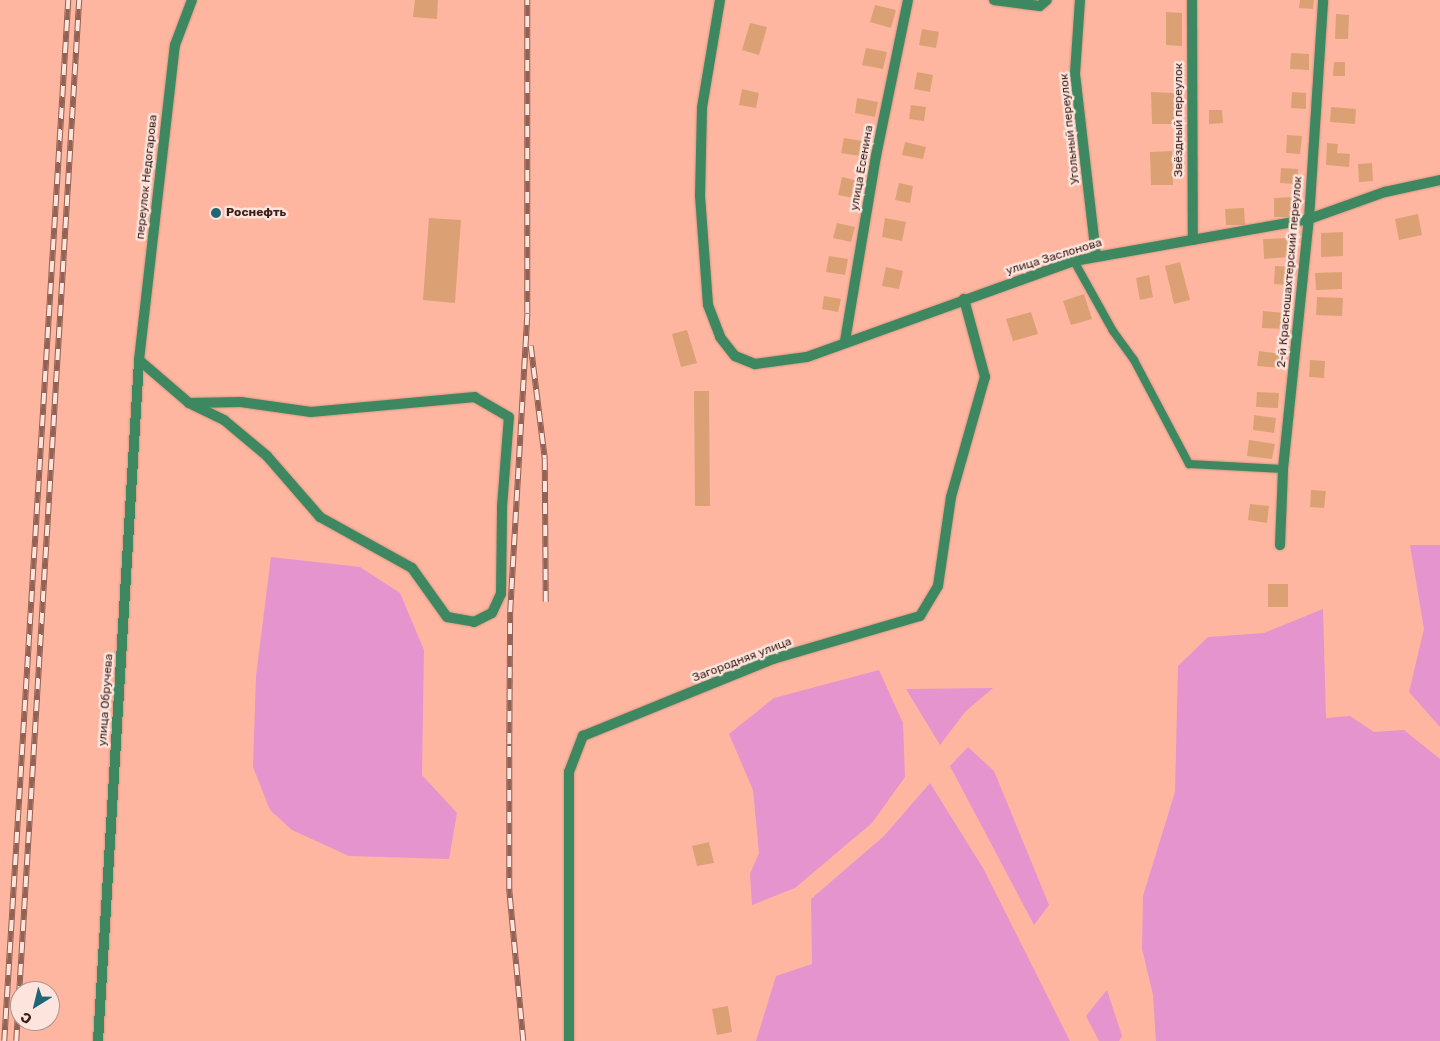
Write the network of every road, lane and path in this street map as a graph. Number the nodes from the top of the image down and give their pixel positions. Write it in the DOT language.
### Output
graph roads {
  1 [pos="192,0"];
  2 [pos="720,0"];
  3 [pos="908,0"];
  4 [pos="994,0"];
  5 [pos="1047,0"];
  6 [pos="1080,0"];
  7 [pos="1192,0"];
  8 [pos="1323,0"];
  9 [pos="1440,180"];
  10 [pos="1309,219"];
  11 [pos="1193,240"];
  12 [pos="1096,256"];
  13 [pos="1074,262"];
  14 [pos="964,298"];
  15 [pos="845,341"];
  16 [pos="139,360"];
  17 [pos="189,403"];
  18 [pos="1284,469"];
  19 [pos="1280,545"];
  20 [pos="98,1041"];
  21 [pos="569,1041"];
  1 -- 16 [label="street, переулок Недогарова"];
  2 -- 15 [label="street, улица Заслонова"];
  3 -- 15 [label="street, улица Есенина"];
  4 -- 5 [label="street"];
  6 -- 12 [label="street, Угольный переулок"];
  7 -- 11 [label="street, Звёздный переулок"];
  8 -- 10 [label="street, 2-й Красношахтерский переулок"];
  9 -- 10 [label="street, улица Заслонова"];
  10 -- 11 [label="street, улица Заслонова"];
  10 -- 18 [label="street, 2-й Красношахтерский переулок"];
  11 -- 12 [label="street, улица Заслонова"];
  12 -- 13 [label="street, улица Заслонова"];
  13 -- 14 [label="street, улица Заслонова"];
  13 -- 18 [label="lane"];
  14 -- 15 [label="street, улица Заслонова"];
  14 -- 21 [label="street, Загородняя улица"];
  16 -- 17 [label="street"];
  16 -- 20 [label="street, улица Обручева"];
  17 -- 17 [label="street"];
  18 -- 19 [label="street, 2-й Красношахтерский переулок"];
}
